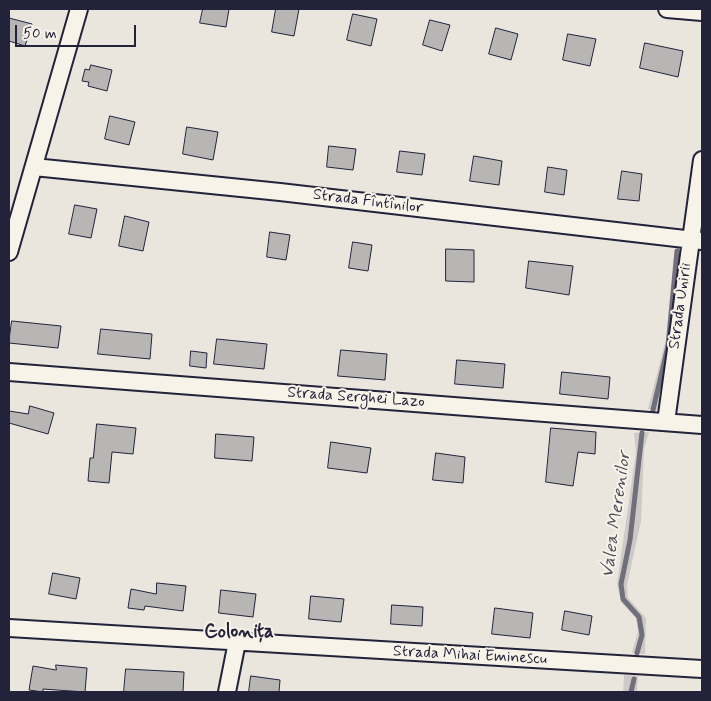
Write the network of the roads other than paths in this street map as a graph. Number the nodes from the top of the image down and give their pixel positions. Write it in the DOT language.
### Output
graph roads {
  1 [pos="79,9"];
  2 [pos="668,9"];
  3 [pos="702,12"];
  4 [pos="702,160"];
  5 [pos="34,167"];
  6 [pos="696,241"];
  7 [pos="9,252"];
  8 [pos="9,372"];
  9 [pos="666,422"];
  10 [pos="702,425"];
  11 [pos="9,628"];
  12 [pos="237,642"];
  13 [pos="702,670"];
  14 [pos="227,692"];
  1 -- 5 [label="street"];
  2 -- 3 [label="street"];
  4 -- 6 [label="street, Strada Unirii"];
  5 -- 6 [label="street, Strada Fîntînilor"];
  5 -- 7 [label="street"];
  6 -- 9 [label="street, Strada Unirii"];
  8 -- 9 [label="street, Strada Serghei Lazo"];
  9 -- 10 [label="street, Strada Serghei Lazo"];
  11 -- 12 [label="street, Strada Mihai Eminescu"];
  12 -- 13 [label="street, Strada Mihai Eminescu"];
  12 -- 14 [label="street"];
}
